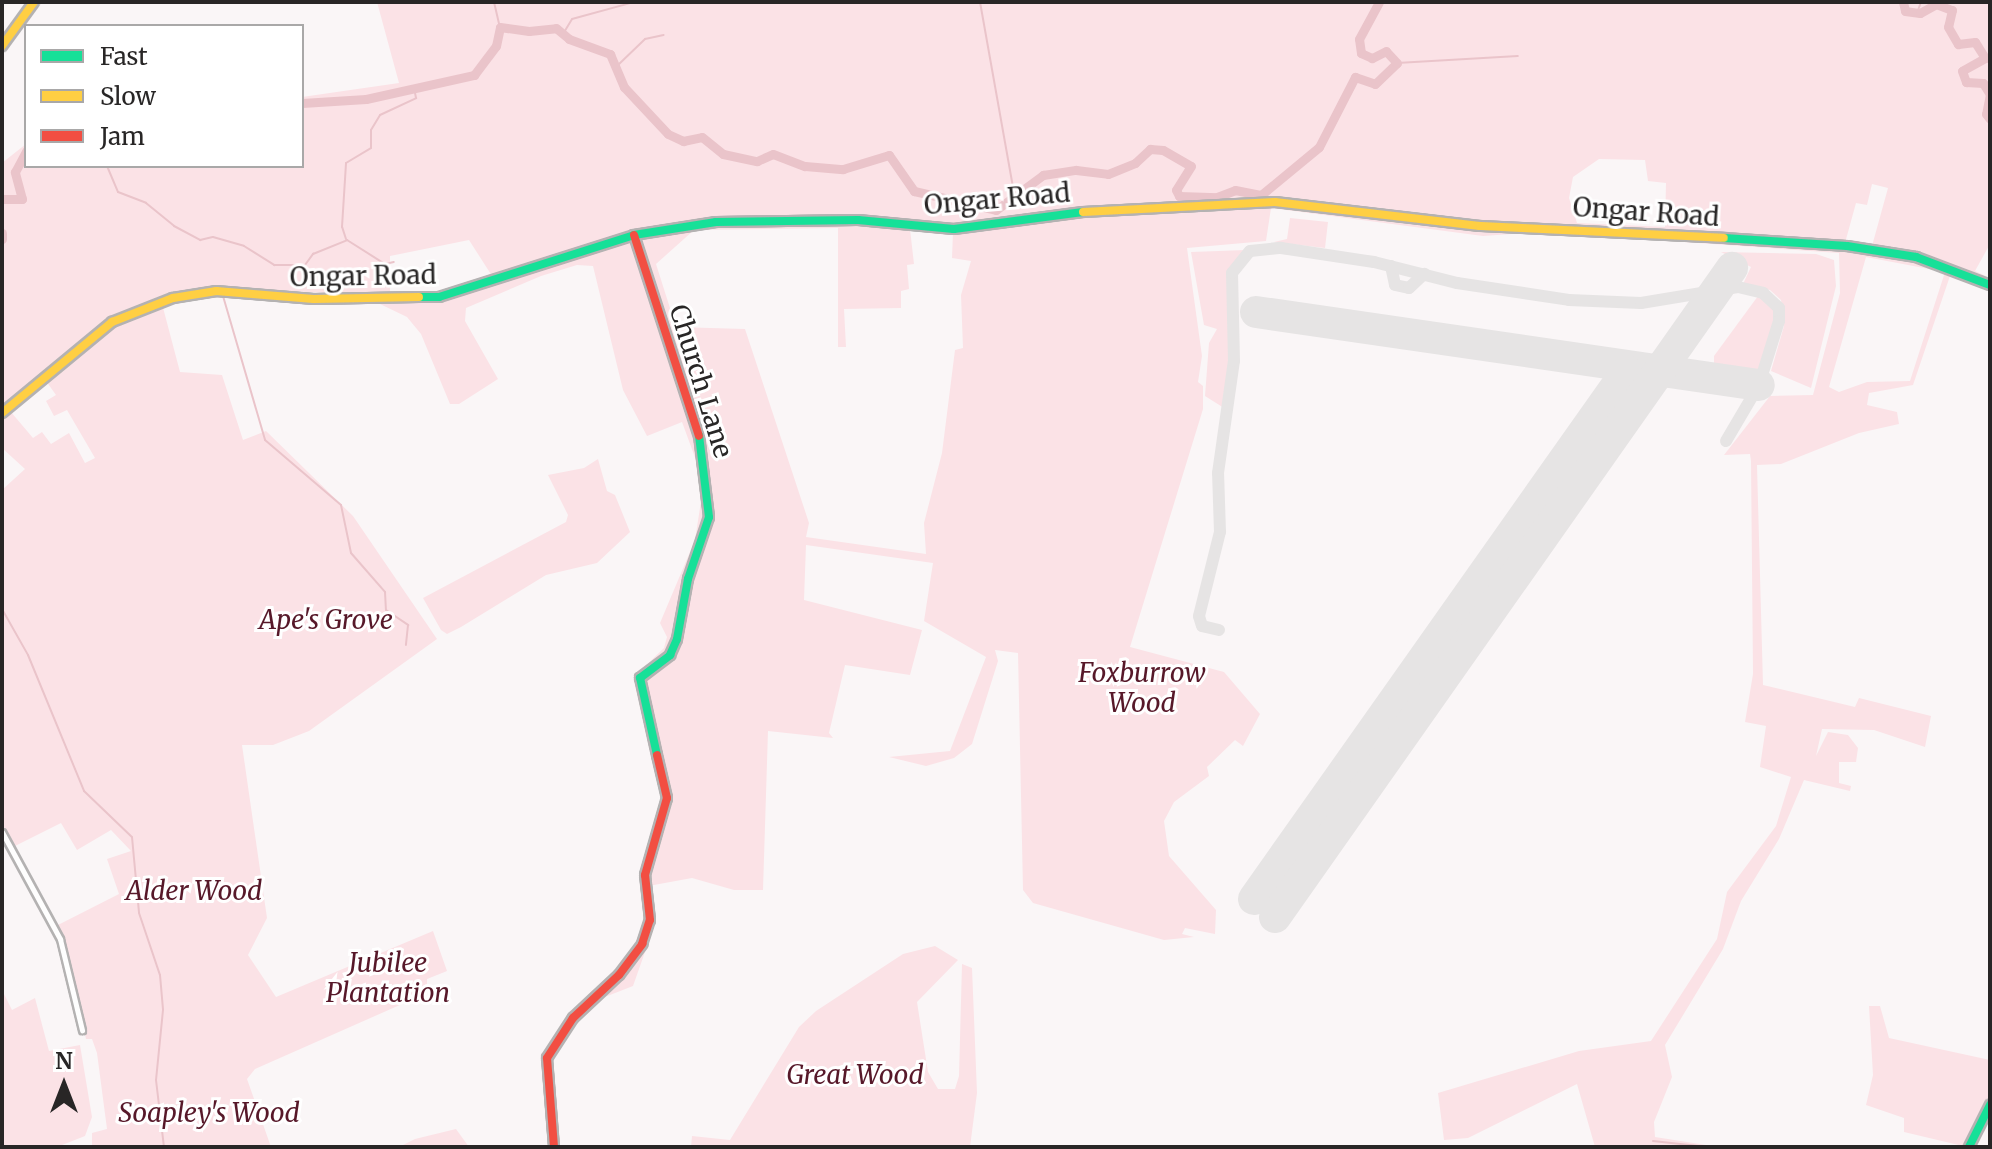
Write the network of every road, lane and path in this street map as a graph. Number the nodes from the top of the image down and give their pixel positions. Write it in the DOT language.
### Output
graph roads {
  1 [pos="34,2"];
  2 [pos="2,46"];
  3 [pos="634,235"];
  4 [pos="1990,285"];
  5 [pos="2,413"];
  6 [pos="2,832"];
  7 [pos="82,1030"];
  8 [pos="1990,1105"];
  9 [pos="554,1147"];
  10 [pos="1969,1147"];
  1 -- 2 [label="main road"];
  3 -- 4 [label="main road, Ongar Road"];
  3 -- 5 [label="main road, Ongar Road"];
  3 -- 9 [label="main road, Church Lane"];
  6 -- 7 [label="street"];
  8 -- 10 [label="main road"];
}
